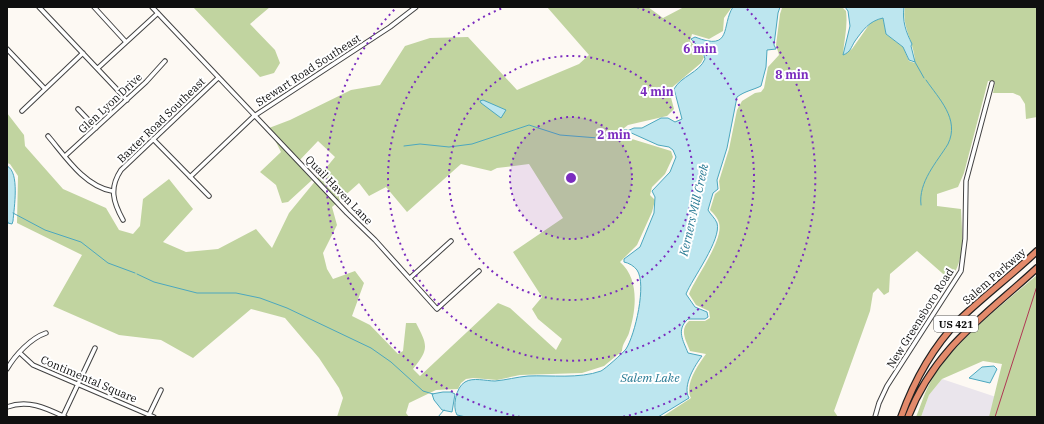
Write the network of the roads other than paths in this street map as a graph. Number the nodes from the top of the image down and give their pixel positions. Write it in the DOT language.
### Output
graph roads {
  1 [pos="39,7"];
  2 [pos="94,7"];
  3 [pos="152,7"];
  4 [pos="416,7"];
  5 [pos="158,13"];
  6 [pos="126,42"];
  7 [pos="7,49"];
  8 [pos="84,53"];
  9 [pos="165,61"];
  10 [pos="98,68"];
  11 [pos="218,78"];
  12 [pos="992,83"];
  13 [pos="45,90"];
  14 [pos="127,100"];
  15 [pos="78,109"];
  16 [pos="22,111"];
  17 [pos="254,116"];
  18 [pos="96,128"];
  19 [pos="48,136"];
  20 [pos="153,139"];
  21 [pos="65,156"];
  22 [pos="190,177"];
  23 [pos="112,191"];
  24 [pos="209,196"];
  25 [pos="123,220"];
  26 [pos="451,242"];
  27 [pos="1037,251"];
  28 [pos="1037,269"];
  29 [pos="479,271"];
  30 [pos="410,278"];
  31 [pos="46,333"];
  32 [pos="95,348"];
  33 [pos="20,353"];
  34 [pos="7,369"];
  35 [pos="78,384"];
  36 [pos="161,390"];
  37 [pos="7,406"];
  38 [pos="148,416"];
  39 [pos="64,417"];
  40 [pos="154,417"];
  41 [pos="875,417"];
  42 [pos="901,417"];
  43 [pos="908,417"];
  1 -- 8 [label="street"];
  2 -- 6 [label="street"];
  3 -- 5 [label="street, Stewart Road Southeast"];
  4 -- 17 [label="street, Stewart Road Southeast"];
  5 -- 6 [label="street"];
  5 -- 11 [label="street, Stewart Road Southeast"];
  6 -- 10 [label="street"];
  7 -- 13 [label="street"];
  8 -- 10 [label="street"];
  8 -- 13 [label="street"];
  9 -- 14 [label="street, Glen Lyon Drive"];
  10 -- 14 [label="street"];
  11 -- 17 [label="street, Stewart Road Southeast"];
  11 -- 20 [label="street, Baxter Road Southeast"];
  12 -- 41 [label="street, New Greensboro Road"];
  13 -- 16 [label="street"];
  14 -- 18 [label="street, Glen Lyon Drive"];
  15 -- 18 [label="street"];
  17 -- 22 [label="street"];
  17 -- 30 [label="street, Quail Haven Lane"];
  18 -- 21 [label="street, Glen Lyon Drive"];
  19 -- 21 [label="street"];
  20 -- 22 [label="street"];
  20 -- 23 [label="street, Baxter Road Southeast"];
  21 -- 23 [label="street"];
  22 -- 24 [label="street"];
  23 -- 25 [label="street"];
  26 -- 30 [label="street"];
  27 -- 42 [label="highway, Salem Parkway / US 421"];
  28 -- 43 [label="highway, Salem Parkway / US 421"];
  29 -- 30 [label="street, Quail Haven Lane"];
  31 -- 33 [label="street"];
  32 -- 35 [label="street"];
  33 -- 34 [label="street"];
  33 -- 35 [label="street, Contimental Square"];
  35 -- 38 [label="street, Contimental Square"];
  35 -- 39 [label="street"];
  36 -- 38 [label="street"];
  37 -- 39 [label="street"];
  38 -- 40 [label="street, Contimental Square"];
}
